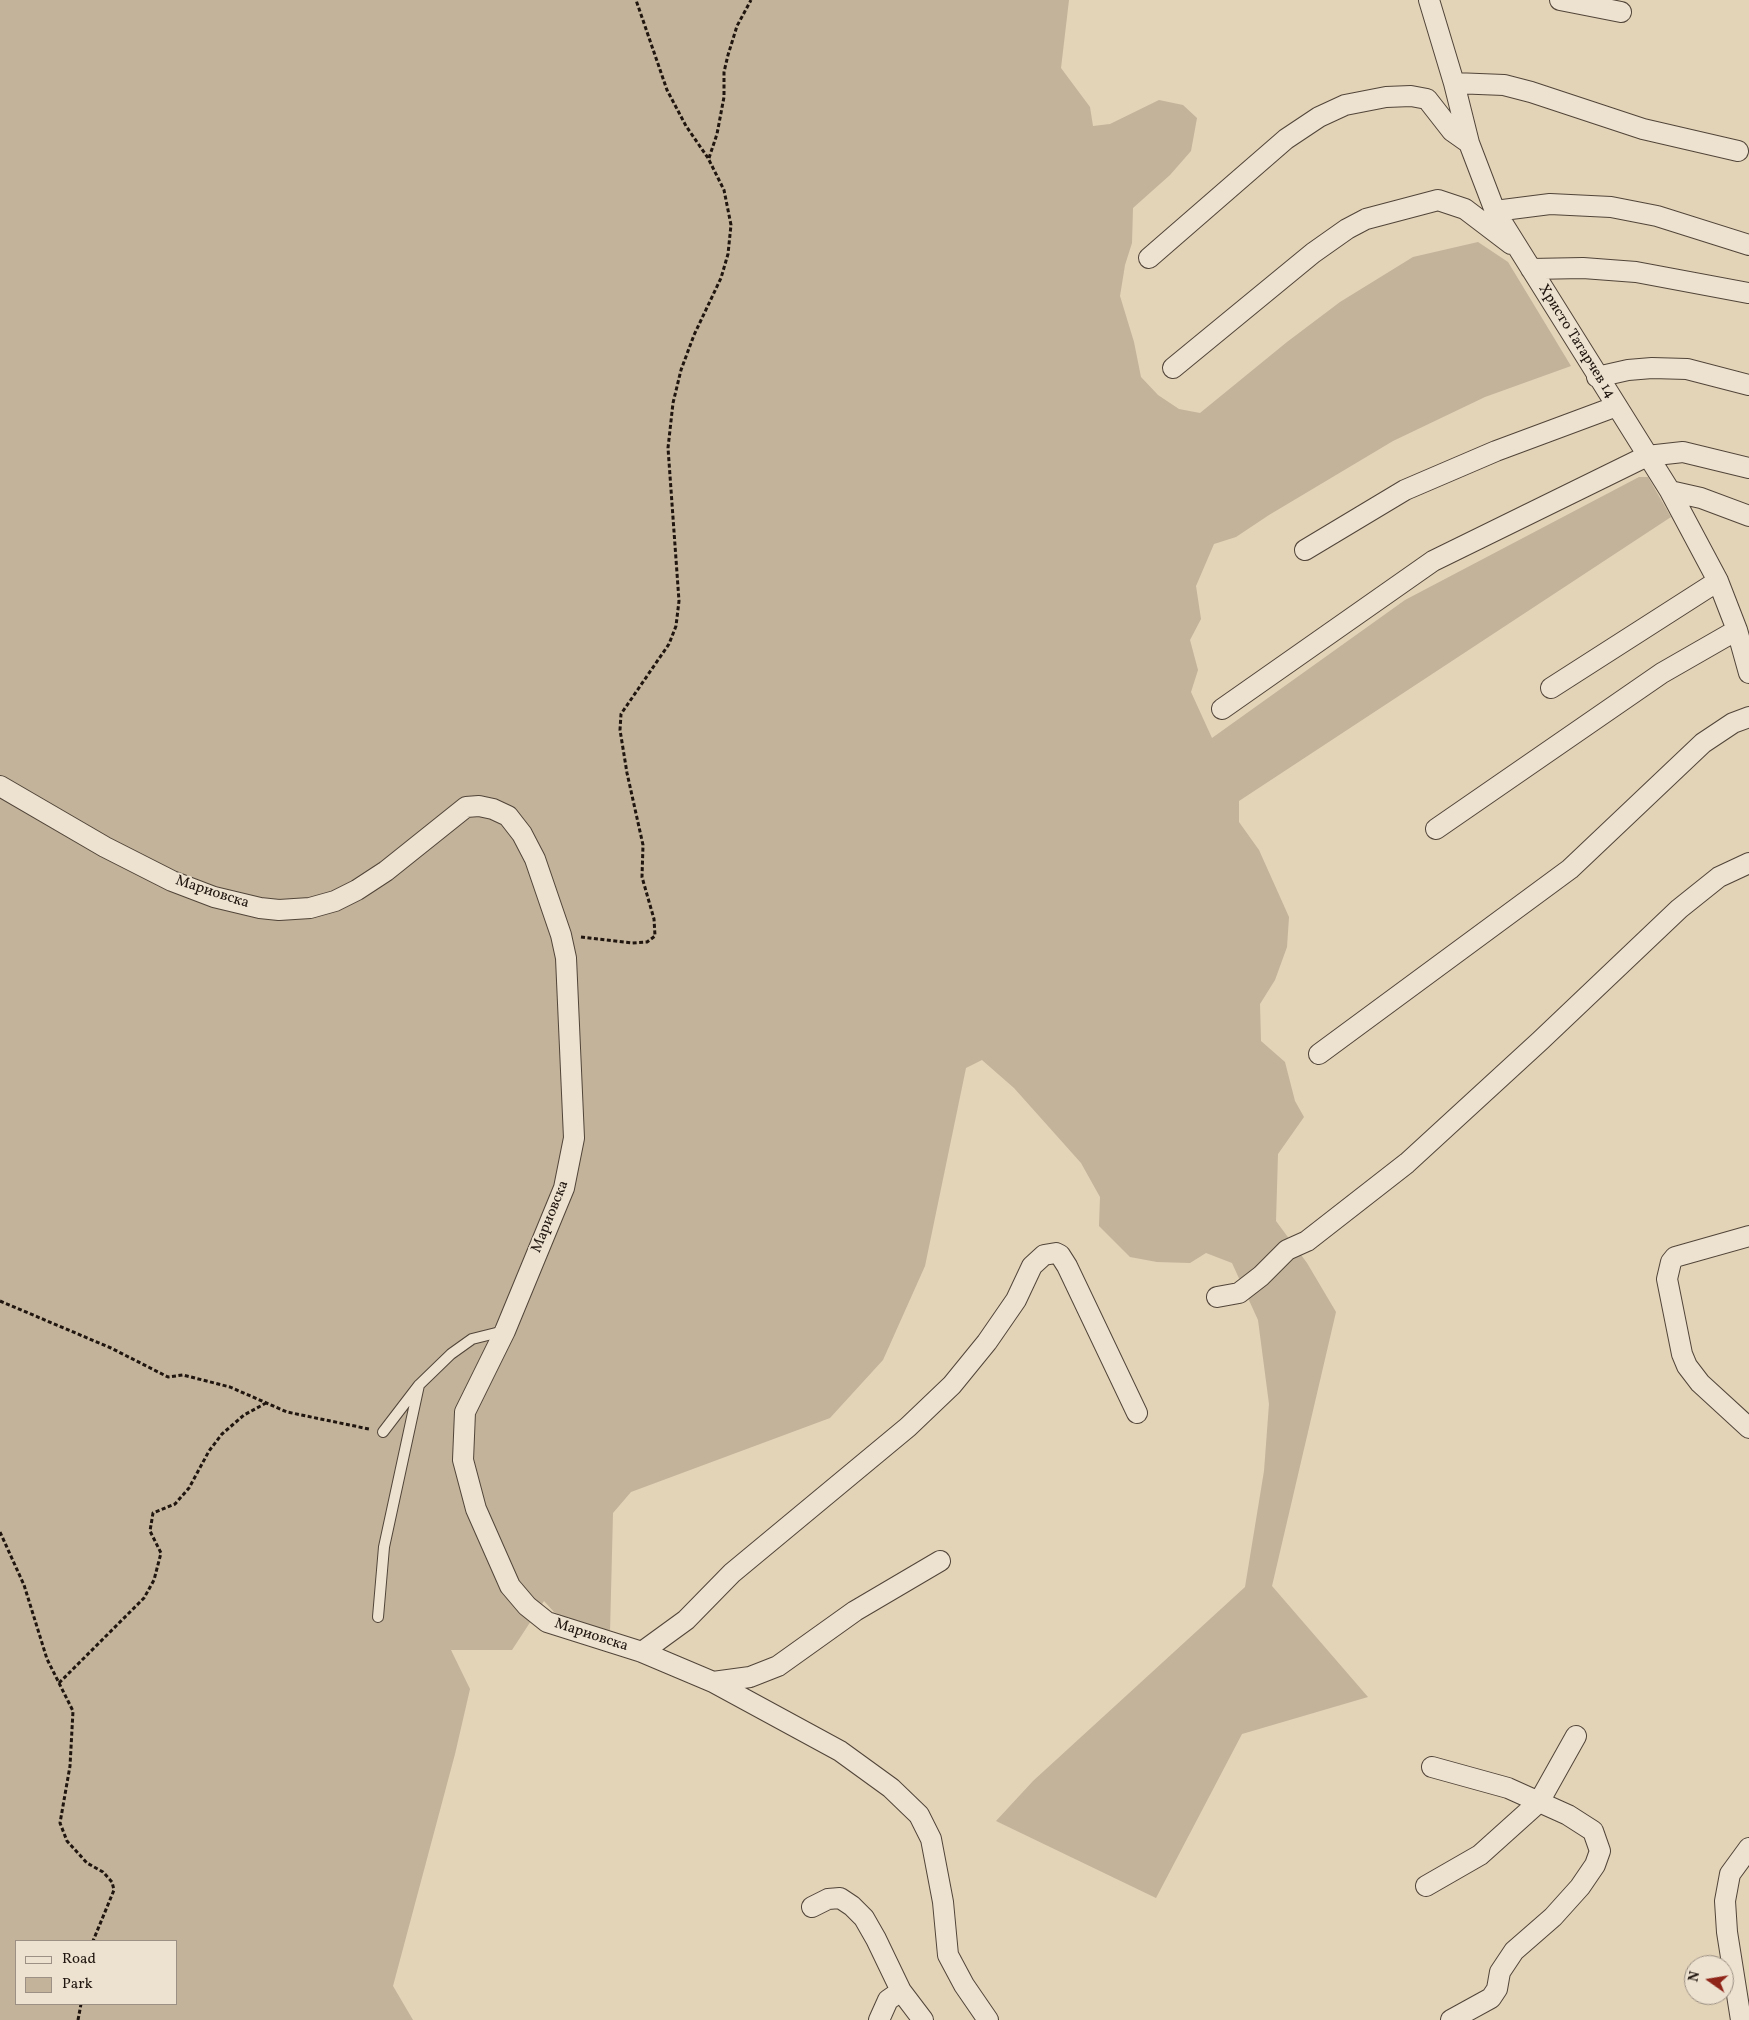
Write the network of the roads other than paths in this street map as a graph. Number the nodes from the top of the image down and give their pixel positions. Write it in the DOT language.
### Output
graph roads {
  1 [pos="1429,0"];
  2 [pos="1560,0"];
  3 [pos="1622,12"];
  4 [pos="1454,83"];
  5 [pos="1469,143"];
  6 [pos="1738,151"];
  7 [pos="1494,211"];
  8 [pos="1749,245"];
  9 [pos="1516,248"];
  10 [pos="1149,258"];
  11 [pos="1531,269"];
  12 [pos="1748,293"];
  13 [pos="1173,368"];
  14 [pos="1597,377"];
  15 [pos="1749,385"];
  16 [pos="1617,406"];
  17 [pos="1647,456"];
  18 [pos="1749,468"];
  19 [pos="1670,491"];
  20 [pos="1749,516"];
  21 [pos="1305,550"];
  22 [pos="1718,581"];
  23 [pos="1737,630"];
  24 [pos="1749,673"];
  25 [pos="1551,688"];
  26 [pos="1222,709"];
  27 [pos="1749,717"];
  28 [pos="0,786"];
  29 [pos="1436,829"];
  30 [pos="1749,863"];
  31 [pos="1319,1054"];
  32 [pos="1749,1236"];
  33 [pos="1217,1297"];
  34 [pos="505,1331"];
  35 [pos="420,1385"];
  36 [pos="1137,1413"];
  37 [pos="1749,1428"];
  38 [pos="384,1432"];
  39 [pos="940,1561"];
  40 [pos="378,1617"];
  41 [pos="642,1652"];
  42 [pos="713,1682"];
  43 [pos="1576,1736"];
  44 [pos="1432,1767"];
  45 [pos="1540,1802"];
  46 [pos="1749,1848"];
  47 [pos="1426,1886"];
  48 [pos="812,1907"];
  49 [pos="901,1991"];
  50 [pos="879,2020"];
  51 [pos="923,2020"];
  52 [pos="988,2020"];
  53 [pos="1451,2020"];
  54 [pos="1741,2020"];
  1 -- 4 [label="street, Христо Татарчев 14"];
  2 -- 3 [label="street"];
  4 -- 5 [label="street, Христо Татарчев 14"];
  4 -- 6 [label="street"];
  5 -- 7 [label="street, Христо Татарчев 14"];
  5 -- 10 [label="street"];
  7 -- 8 [label="street"];
  7 -- 9 [label="street, Христо Татарчев 14"];
  9 -- 11 [label="street, Христо Татарчев 14"];
  9 -- 13 [label="street"];
  11 -- 12 [label="street"];
  11 -- 14 [label="street, Христо Татарчев 14"];
  14 -- 15 [label="street"];
  14 -- 16 [label="street, Христо Татарчев 14"];
  16 -- 17 [label="street, Христо Татарчев 14"];
  16 -- 21 [label="street"];
  17 -- 18 [label="street"];
  17 -- 19 [label="street, Христо Татарчев 14"];
  17 -- 26 [label="street"];
  19 -- 20 [label="street"];
  19 -- 22 [label="street, Христо Татарчев 14"];
  22 -- 23 [label="street, Христо Татарчев 14"];
  22 -- 25 [label="street"];
  23 -- 24 [label="street, Христо Татарчев 14"];
  23 -- 29 [label="street"];
  27 -- 31 [label="street"];
  28 -- 34 [label="street, Мариовска"];
  30 -- 33 [label="street"];
  32 -- 37 [label="street"];
  34 -- 35 [label="lane"];
  34 -- 41 [label="street, Мариовска"];
  35 -- 38 [label="lane"];
  35 -- 40 [label="lane"];
  36 -- 41 [label="street"];
  39 -- 42 [label="street"];
  41 -- 42 [label="street, Мариовска"];
  42 -- 52 [label="street, Мариовска"];
  43 -- 45 [label="street"];
  44 -- 45 [label="street"];
  45 -- 47 [label="street"];
  45 -- 53 [label="street"];
  46 -- 54 [label="street"];
  48 -- 49 [label="street"];
  49 -- 50 [label="street"];
  49 -- 51 [label="street"];
}
